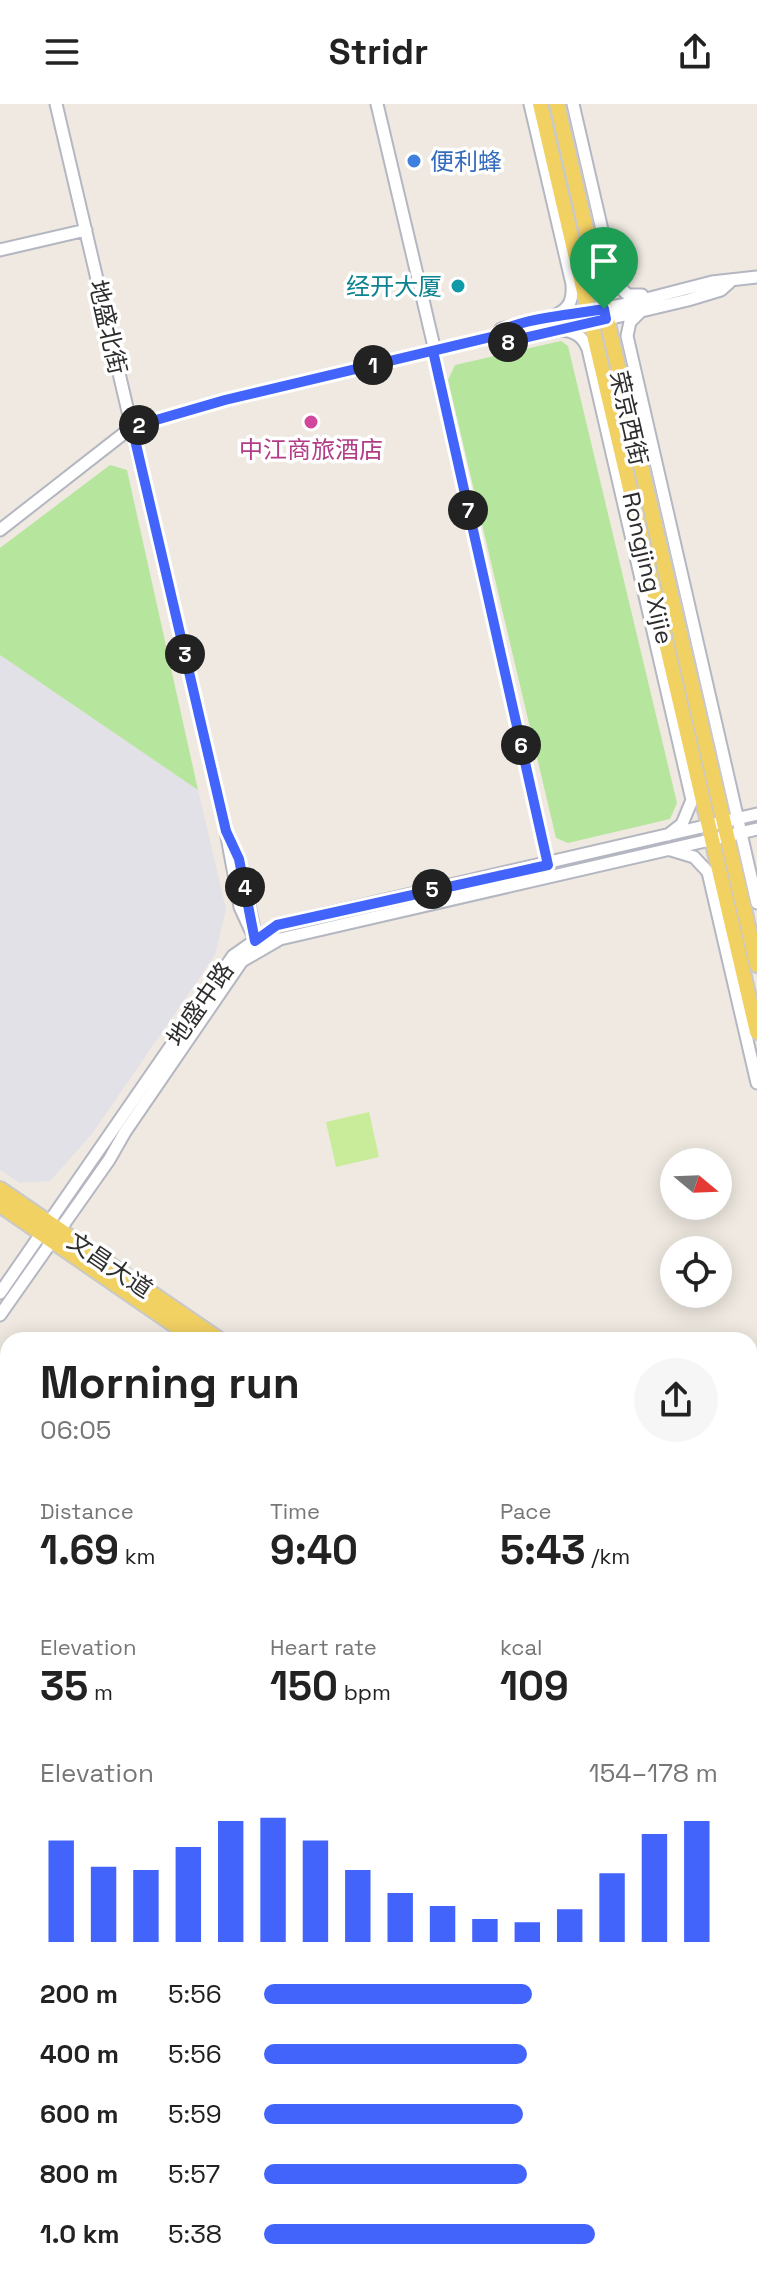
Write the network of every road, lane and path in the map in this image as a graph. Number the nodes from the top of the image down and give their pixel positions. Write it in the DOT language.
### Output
graph roads {
  1 [pos="56,104"];
  2 [pos="377,104"];
  3 [pos="530,104"];
  4 [pos="540,104"];
  5 [pos="557,104"];
  6 [pos="573,104"];
  7 [pos="86,230"];
  8 [pos="0,250"];
  9 [pos="757,277"];
  10 [pos="730,282"];
  11 [pos="674,291"];
  12 [pos="641,311"];
  13 [pos="605,314"];
  14 [pos="554,316"];
  15 [pos="589,318"];
  16 [pos="561,330"];
  17 [pos="495,336"];
  18 [pos="434,351"];
  19 [pos="132,427"];
  20 [pos="0,530"];
  21 [pos="757,814"];
  22 [pos="732,828"];
  23 [pos="757,829"];
  24 [pos="710,834"];
  25 [pos="668,835"];
  26 [pos="670,850"];
  27 [pos="548,865"];
  28 [pos="757,903"];
  29 [pos="258,945"];
  30 [pos="757,965"];
  31 [pos="757,1032"];
  32 [pos="757,1083"];
  33 [pos="0,1189"];
  34 [pos="0,1205"];
  35 [pos="50,1232"];
  36 [pos="0,1293"];
  37 [pos="0,1315"];
  38 [pos="185,1332"];
  39 [pos="207,1332"];
  1 -- 7 [label="street, 地盛北街"];
  2 -- 18 [label="street"];
  3 -- 14 [label="street"];
  4 -- 15 [label="main road, Rongjing Xijie"];
  5 -- 13 [label="main road, 荣京西街"];
  6 -- 11 [label="street"];
  7 -- 8 [label="street"];
  7 -- 19 [label="street, 地盛北街"];
  9 -- 10 [label="street"];
  10 -- 11 [label="street"];
  10 -- 12 [label="street"];
  11 -- 13 [label="street"];
  12 -- 13 [label="street"];
  12 -- 22 [label="street"];
  13 -- 15 [label="street"];
  13 -- 22 [label="main road, 荣京西街"];
  14 -- 15 [label="street"];
  14 -- 17 [label="street"];
  15 -- 16 [label="street"];
  15 -- 24 [label="main road, Rongjing Xijie"];
  16 -- 17 [label="street"];
  16 -- 25 [label="street"];
  17 -- 18 [label="street"];
  18 -- 19 [label="street"];
  18 -- 27 [label="street"];
  19 -- 20 [label="street"];
  19 -- 29 [label="street, 地盛北街"];
  21 -- 22 [label="street"];
  22 -- 23 [label="street"];
  22 -- 24 [label="street"];
  22 -- 28 [label="street"];
  22 -- 30 [label="main road, 荣京西街"];
  24 -- 25 [label="street, 地盛中路"];
  24 -- 26 [label="street, 地盛中路"];
  24 -- 31 [label="main road, Rongjing Xijie"];
  25 -- 27 [label="street, 地盛中路"];
  26 -- 29 [label="street, 地盛中路"];
  26 -- 32 [label="street"];
  27 -- 29 [label="street, 地盛中路"];
  29 -- 35 [label="street, 地盛中路"];
  33 -- 35 [label="main road, 文昌大道"];
  34 -- 35 [label="main road, 文昌大道"];
  35 -- 36 [label="street"];
  35 -- 37 [label="street"];
  35 -- 38 [label="main road, 文昌大道"];
  35 -- 39 [label="main road, 文昌大道"];
}
